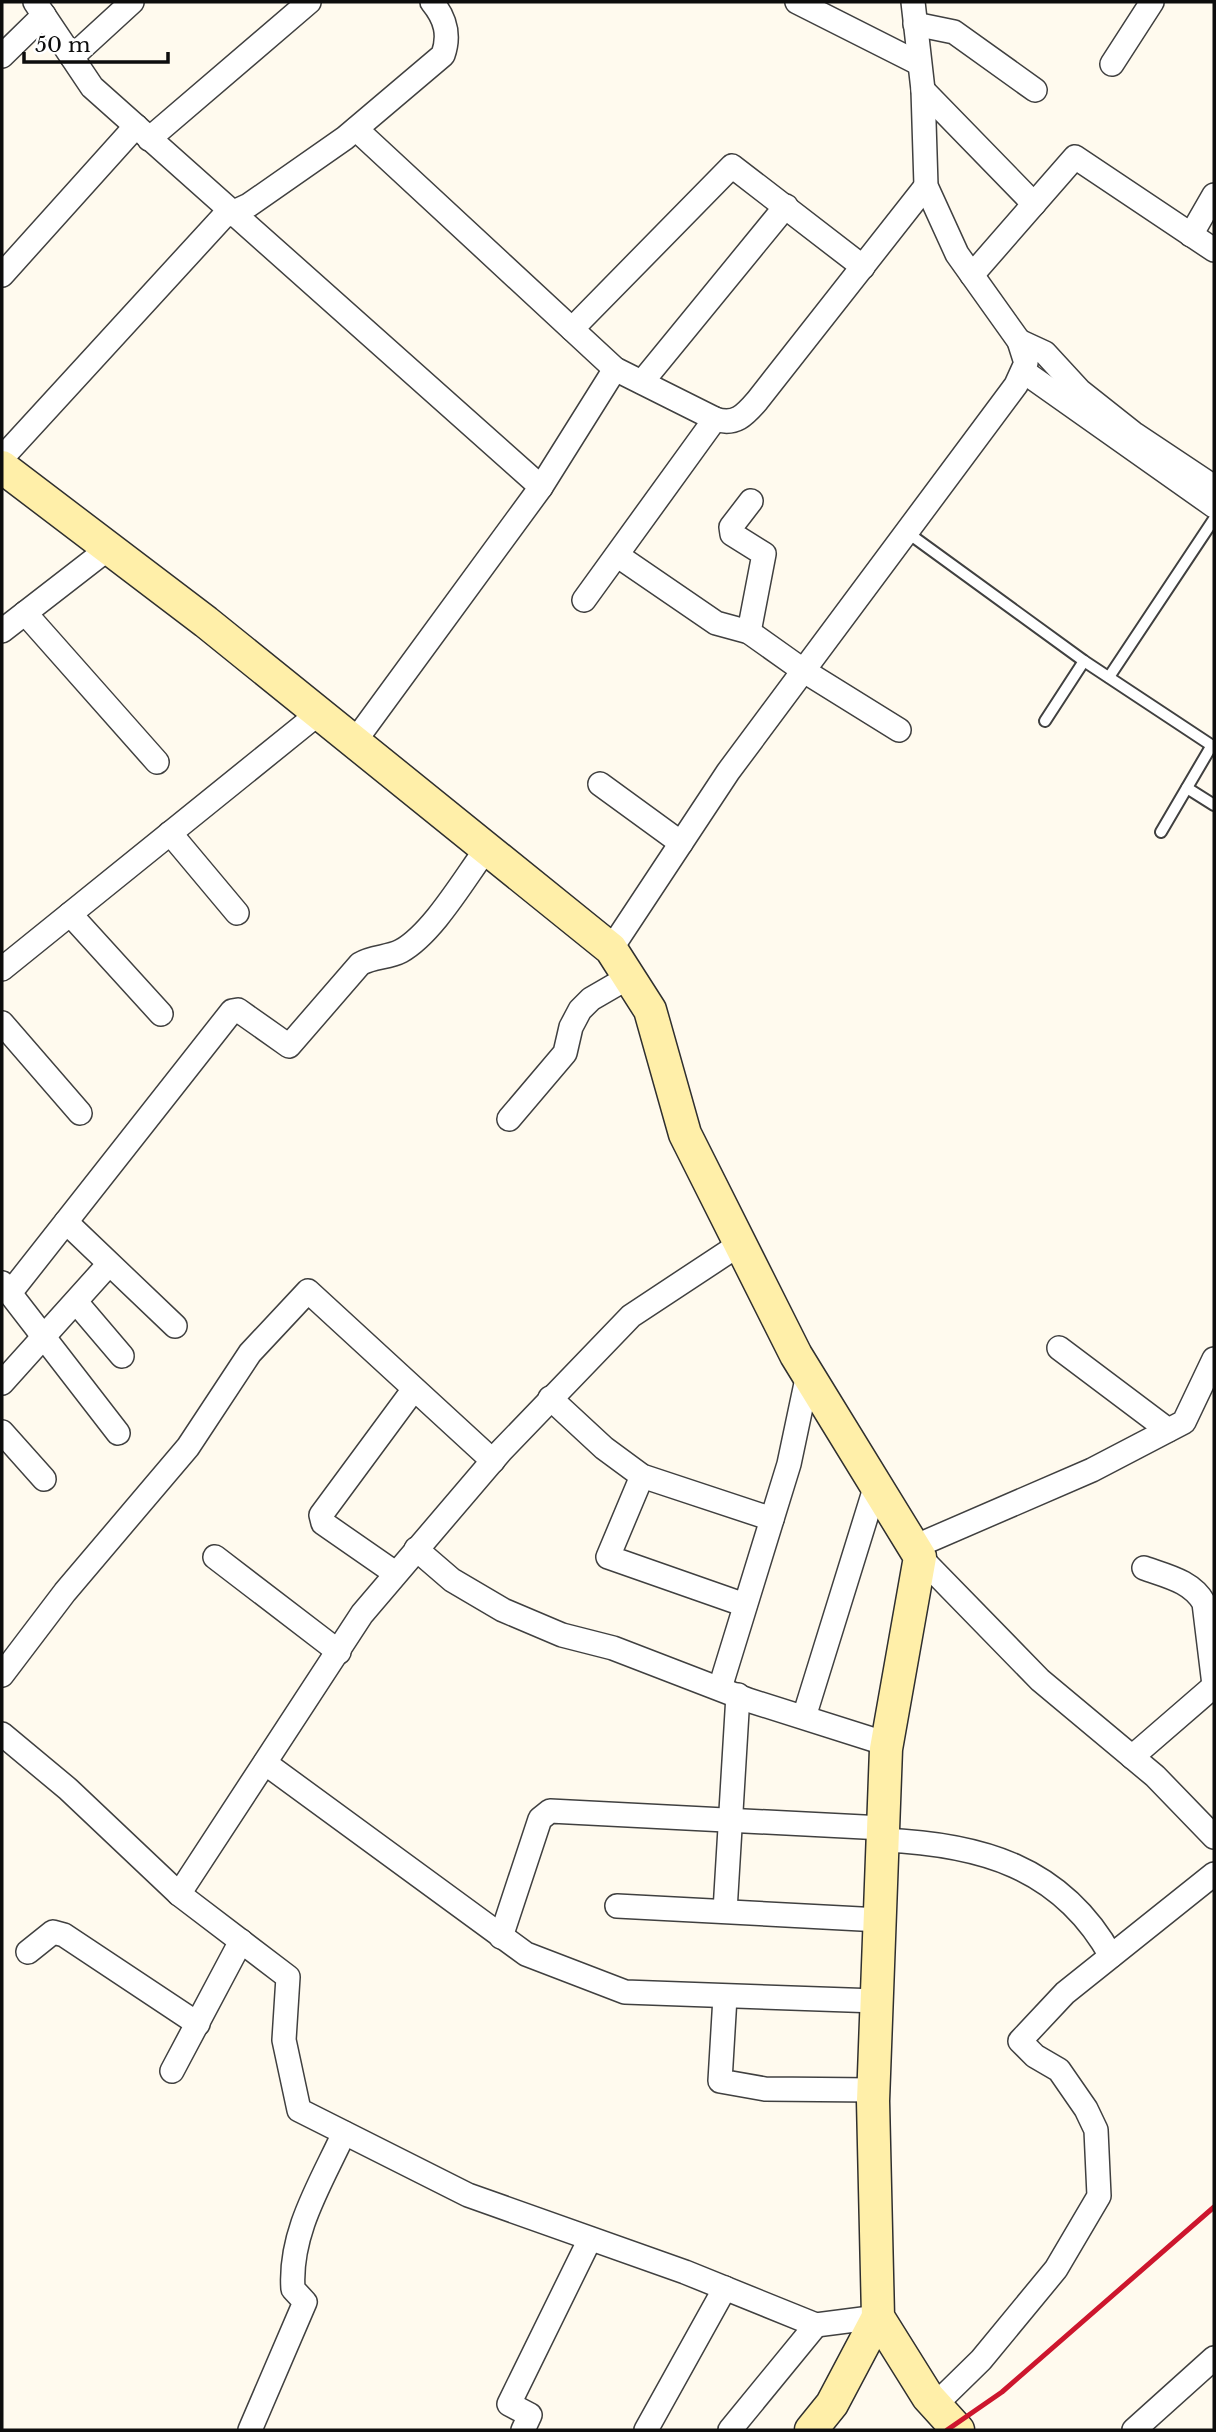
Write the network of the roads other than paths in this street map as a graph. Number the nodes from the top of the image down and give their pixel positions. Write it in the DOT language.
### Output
graph roads {
  1 [pos="132,2"];
  2 [pos="309,2"];
  3 [pos="432,2"];
  4 [pos="797,2"];
  5 [pos="1152,2"];
  6 [pos="40,8"];
  7 [pos="914,13"];
  8 [pos="2,56"];
  9 [pos="72,57"];
  10 [pos="918,63"];
  11 [pos="1112,64"];
  12 [pos="922,90"];
  13 [pos="1035,90"];
  14 [pos="356,129"];
  15 [pos="142,132"];
  16 [pos="926,186"];
  17 [pos="1214,194"];
  18 [pos="1034,204"];
  19 [pos="786,206"];
  20 [pos="230,213"];
  21 [pos="1191,235"];
  22 [pos="1214,250"];
  23 [pos="863,267"];
  24 [pos="2,275"];
  25 [pos="972,275"];
  26 [pos="572,329"];
  27 [pos="1019,341"];
  28 [pos="615,369"];
  29 [pos="1023,370"];
  30 [pos="642,382"];
  31 [pos="715,419"];
  32 [pos="2,458"];
  33 [pos="2,467"];
  34 [pos="541,486"];
  35 [pos="1214,487"];
  36 [pos="751,501"];
  37 [pos="1214,506"];
  38 [pos="1214,519"];
  39 [pos="908,533"];
  40 [pos="109,548"];
  41 [pos="624,560"];
  42 [pos="584,600"];
  43 [pos="25,613"];
  44 [pos="2,631"];
  45 [pos="749,632"];
  46 [pos="1084,661"];
  47 [pos="804,671"];
  48 [pos="1109,677"];
  49 [pos="319,713"];
  50 [pos="1045,721"];
  51 [pos="899,730"];
  52 [pos="355,741"];
  53 [pos="1213,746"];
  54 [pos="157,762"];
  55 [pos="600,784"];
  56 [pos="1188,788"];
  57 [pos="1214,805"];
  58 [pos="1161,832"];
  59 [pos="170,833"];
  60 [pos="681,843"];
  61 [pos="487,848"];
  62 [pos="237,913"];
  63 [pos="70,914"];
  64 [pos="611,949"];
  65 [pos="2,969"];
  66 [pos="629,977"];
  67 [pos="160,1014"];
  68 [pos="2,1023"];
  69 [pos="80,1113"];
  70 [pos="509,1119"];
  71 [pos="66,1222"];
  72 [pos="740,1244"];
  73 [pos="109,1264"];
  74 [pos="6,1288"];
  75 [pos="76,1303"];
  76 [pos="175,1326"];
  77 [pos="46,1337"];
  78 [pos="1059,1348"];
  79 [pos="122,1356"];
  80 [pos="1214,1359"];
  81 [pos="808,1374"];
  82 [pos="2,1383"];
  83 [pos="414,1389"];
  84 [pos="550,1398"];
  85 [pos="1168,1430"];
  86 [pos="2,1432"];
  87 [pos="118,1433"];
  88 [pos="493,1461"];
  89 [pos="642,1476"];
  90 [pos="44,1479"];
  91 [pos="876,1485"];
  92 [pos="772,1519"];
  93 [pos="416,1549"];
  94 [pos="917,1552"];
  95 [pos="215,1557"];
  96 [pos="1144,1567"];
  97 [pos="395,1573"];
  98 [pos="745,1605"];
  99 [pos="338,1652"];
  100 [pos="2,1675"];
  101 [pos="1214,1686"];
  102 [pos="729,1692"];
  103 [pos="804,1717"];
  104 [pos="2,1734"];
  105 [pos="887,1744"];
  106 [pos="1132,1757"];
  107 [pos="265,1763"];
  108 [pos="732,1822"];
  109 [pos="883,1834"];
  110 [pos="1214,1837"];
  111 [pos="1214,1874"];
  112 [pos="179,1894"];
  113 [pos="617,1906"];
  114 [pos="725,1911"];
  115 [pos="880,1920"];
  116 [pos="501,1937"];
  117 [pos="241,1941"];
  118 [pos="28,1952"];
  119 [pos="1111,1956"];
  120 [pos="725,1997"];
  121 [pos="877,2001"];
  122 [pos="198,2024"];
  123 [pos="173,2071"];
  124 [pos="874,2090"];
  125 [pos="344,2133"];
  126 [pos="590,2239"];
  127 [pos="725,2288"];
  128 [pos="878,2316"];
  129 [pos="816,2325"];
  130 [pos="1214,2358"];
  131 [pos="935,2405"];
  132 [pos="250,2430"];
  133 [pos="523,2430"];
  134 [pos="646,2430"];
  135 [pos="730,2430"];
  136 [pos="811,2430"];
  137 [pos="958,2430"];
  138 [pos="1133,2430"];
  1 -- 9 [label="street"];
  2 -- 15 [label="street"];
  3 -- 14 [label="street"];
  4 -- 10 [label="street"];
  5 -- 11 [label="street"];
  6 -- 8 [label="street"];
  6 -- 9 [label="street"];
  7 -- 10 [label="street"];
  7 -- 13 [label="street"];
  9 -- 15 [label="street"];
  10 -- 12 [label="street"];
  12 -- 16 [label="street"];
  12 -- 18 [label="street"];
  14 -- 20 [label="street"];
  14 -- 26 [label="street"];
  15 -- 20 [label="street"];
  15 -- 24 [label="street"];
  16 -- 23 [label="street"];
  16 -- 25 [label="street"];
  17 -- 21 [label="street"];
  18 -- 21 [label="street"];
  18 -- 25 [label="street"];
  19 -- 23 [label="street"];
  19 -- 26 [label="street"];
  19 -- 30 [label="street"];
  20 -- 32 [label="street"];
  20 -- 34 [label="street"];
  21 -- 22 [label="street"];
  23 -- 31 [label="street"];
  25 -- 27 [label="street"];
  26 -- 28 [label="street"];
  27 -- 29 [label="street"];
  27 -- 35 [label="street"];
  28 -- 30 [label="street"];
  28 -- 34 [label="street"];
  29 -- 37 [label="street"];
  29 -- 39 [label="street"];
  30 -- 31 [label="street"];
  31 -- 42 [label="street"];
  33 -- 40 [label="street"];
  34 -- 52 [label="street"];
  36 -- 45 [label="street"];
  38 -- 48 [label="lane"];
  39 -- 46 [label="lane"];
  39 -- 47 [label="street"];
  40 -- 43 [label="street"];
  40 -- 49 [label="street"];
  41 -- 45 [label="street"];
  43 -- 44 [label="street"];
  43 -- 54 [label="street"];
  45 -- 47 [label="street"];
  46 -- 48 [label="lane"];
  46 -- 50 [label="lane"];
  47 -- 51 [label="street"];
  47 -- 60 [label="street"];
  48 -- 53 [label="lane"];
  49 -- 52 [label="street"];
  49 -- 59 [label="street"];
  52 -- 61 [label="street"];
  53 -- 56 [label="lane"];
  55 -- 60 [label="street"];
  56 -- 57 [label="lane"];
  56 -- 58 [label="lane"];
  59 -- 62 [label="street"];
  59 -- 63 [label="street"];
  60 -- 64 [label="street"];
  61 -- 64 [label="street"];
  61 -- 71 [label="street"];
  63 -- 65 [label="street"];
  63 -- 67 [label="street"];
  64 -- 66 [label="street"];
  66 -- 70 [label="street"];
  66 -- 72 [label="street"];
  68 -- 69 [label="street"];
  71 -- 73 [label="street"];
  71 -- 74 [label="street"];
  72 -- 81 [label="street"];
  72 -- 84 [label="street"];
  73 -- 75 [label="street"];
  73 -- 76 [label="street"];
  74 -- 77 [label="street"];
  75 -- 77 [label="street"];
  75 -- 79 [label="street"];
  77 -- 82 [label="street"];
  77 -- 87 [label="street"];
  78 -- 85 [label="street"];
  80 -- 85 [label="street"];
  81 -- 91 [label="street"];
  81 -- 92 [label="street"];
  83 -- 88 [label="street"];
  83 -- 97 [label="street"];
  83 -- 100 [label="street"];
  84 -- 88 [label="street"];
  84 -- 89 [label="street"];
  85 -- 94 [label="street"];
  86 -- 90 [label="street"];
  88 -- 93 [label="street"];
  89 -- 92 [label="street"];
  89 -- 98 [label="street"];
  91 -- 94 [label="street"];
  91 -- 103 [label="street"];
  92 -- 98 [label="street"];
  93 -- 97 [label="street"];
  93 -- 102 [label="street"];
  94 -- 105 [label="street"];
  94 -- 106 [label="street"];
  95 -- 99 [label="street"];
  96 -- 101 [label="street"];
  97 -- 99 [label="street"];
  98 -- 102 [label="street"];
  99 -- 107 [label="street"];
  101 -- 106 [label="street"];
  102 -- 103 [label="street"];
  102 -- 108 [label="street"];
  103 -- 105 [label="street"];
  104 -- 112 [label="street"];
  105 -- 109 [label="street"];
  106 -- 110 [label="street"];
  107 -- 112 [label="street"];
  107 -- 116 [label="street"];
  108 -- 109 [label="street"];
  108 -- 114 [label="street"];
  108 -- 116 [label="street"];
  109 -- 115 [label="street"];
  109 -- 119 [label="street"];
  111 -- 119 [label="street"];
  112 -- 117 [label="street"];
  113 -- 114 [label="street"];
  114 -- 115 [label="street"];
  115 -- 121 [label="street"];
  116 -- 120 [label="street"];
  117 -- 122 [label="street"];
  117 -- 125 [label="street"];
  118 -- 122 [label="street"];
  119 -- 131 [label="street"];
  120 -- 121 [label="street"];
  120 -- 124 [label="street"];
  121 -- 124 [label="street"];
  122 -- 123 [label="street"];
  124 -- 128 [label="street"];
  125 -- 126 [label="street"];
  125 -- 132 [label="street"];
  126 -- 127 [label="street"];
  126 -- 133 [label="street"];
  127 -- 129 [label="street"];
  127 -- 134 [label="street"];
  128 -- 129 [label="street"];
  128 -- 131 [label="street"];
  128 -- 136 [label="street"];
  129 -- 135 [label="street"];
  130 -- 138 [label="street"];
  131 -- 137 [label="street"];
}
